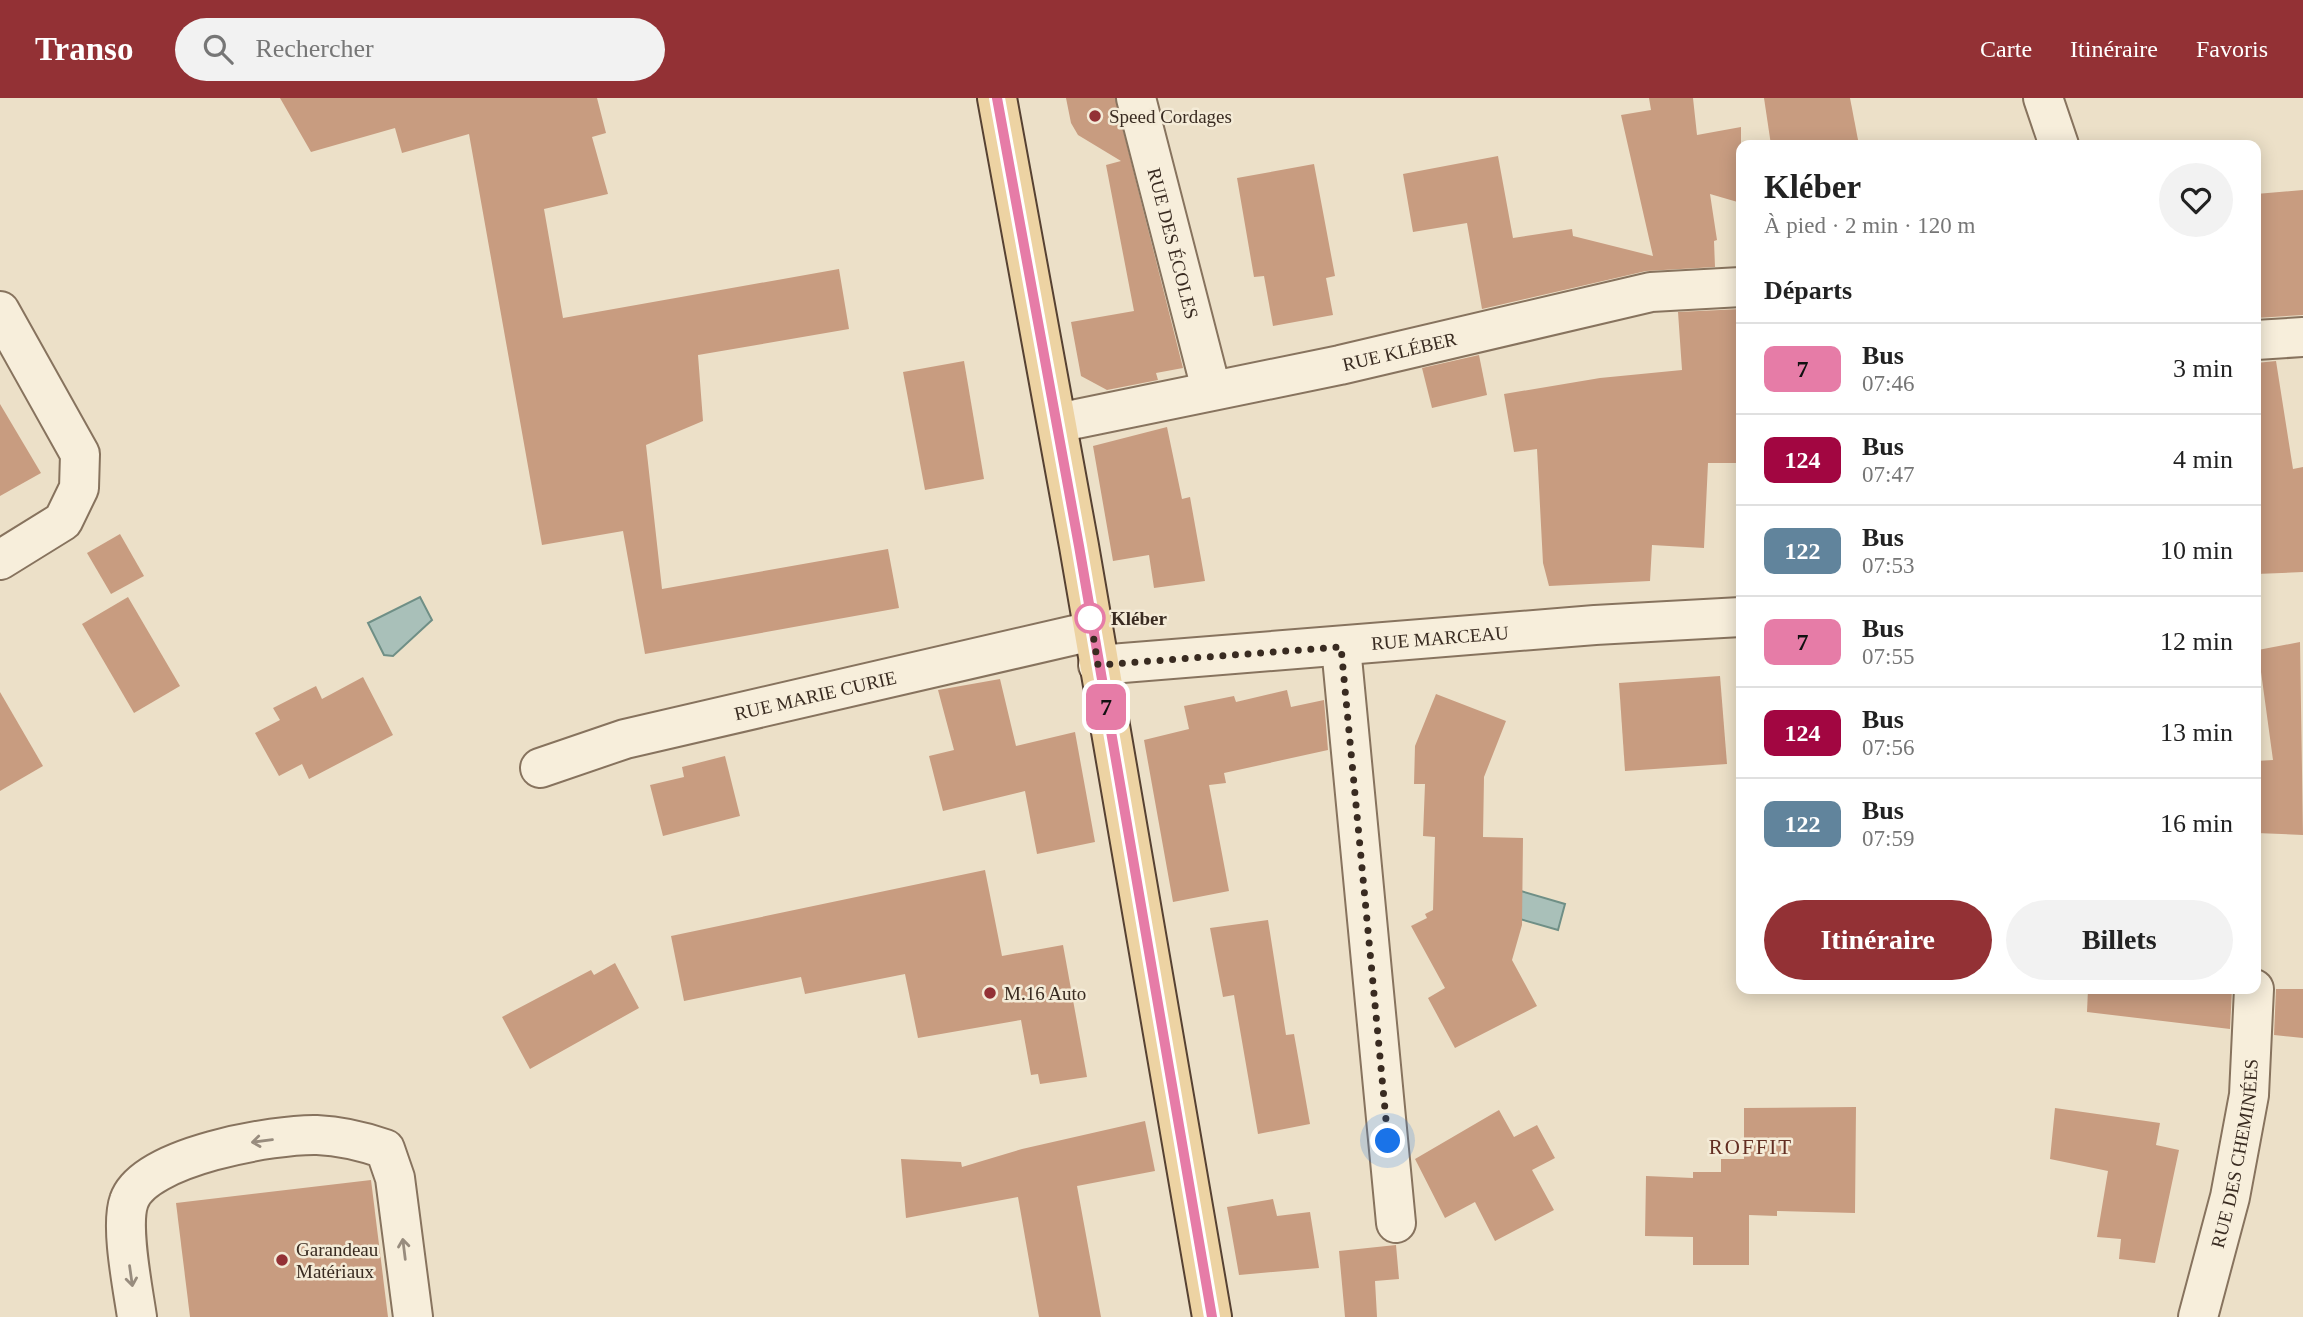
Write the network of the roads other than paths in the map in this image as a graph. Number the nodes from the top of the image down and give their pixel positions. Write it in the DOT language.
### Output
graph roads {
  1 [pos="997,98"];
  2 [pos="1136,98"];
  3 [pos="2043,98"];
  4 [pos="2057,140"];
  5 [pos="1736,287"];
  6 [pos="0,311"];
  7 [pos="2303,337"];
  8 [pos="2261,340"];
  9 [pos="1212,389"];
  10 [pos="1057,423"];
  11 [pos="0,560"];
  12 [pos="1736,617"];
  13 [pos="1341,647"];
  14 [pos="1095,648"];
  15 [pos="540,768"];
  16 [pos="2254,994"];
  17 [pos="1396,1223"];
  18 [pos="137,1317"];
  19 [pos="412,1317"];
  20 [pos="1212,1317"];
  21 [pos="2198,1317"];
  1 -- 10 [label="main road"];
  2 -- 9 [label="street, RUE DES ÉCOLES"];
  3 -- 4 [label="street"];
  5 -- 9 [label="street, RUE KLÉBER"];
  6 -- 11 [label="street"];
  7 -- 8 [label="street"];
  9 -- 10 [label="street, RUE KLÉBER"];
  10 -- 14 [label="main road"];
  12 -- 13 [label="street, RUE MARCEAU"];
  13 -- 14 [label="street, RUE MARCEAU"];
  13 -- 17 [label="street"];
  14 -- 15 [label="street, RUE MARIE CURIE"];
  14 -- 20 [label="main road"];
  16 -- 21 [label="street, RUE DES CHEMINÉES"];
  19 -- 18 [label="street, one-way"];
}
